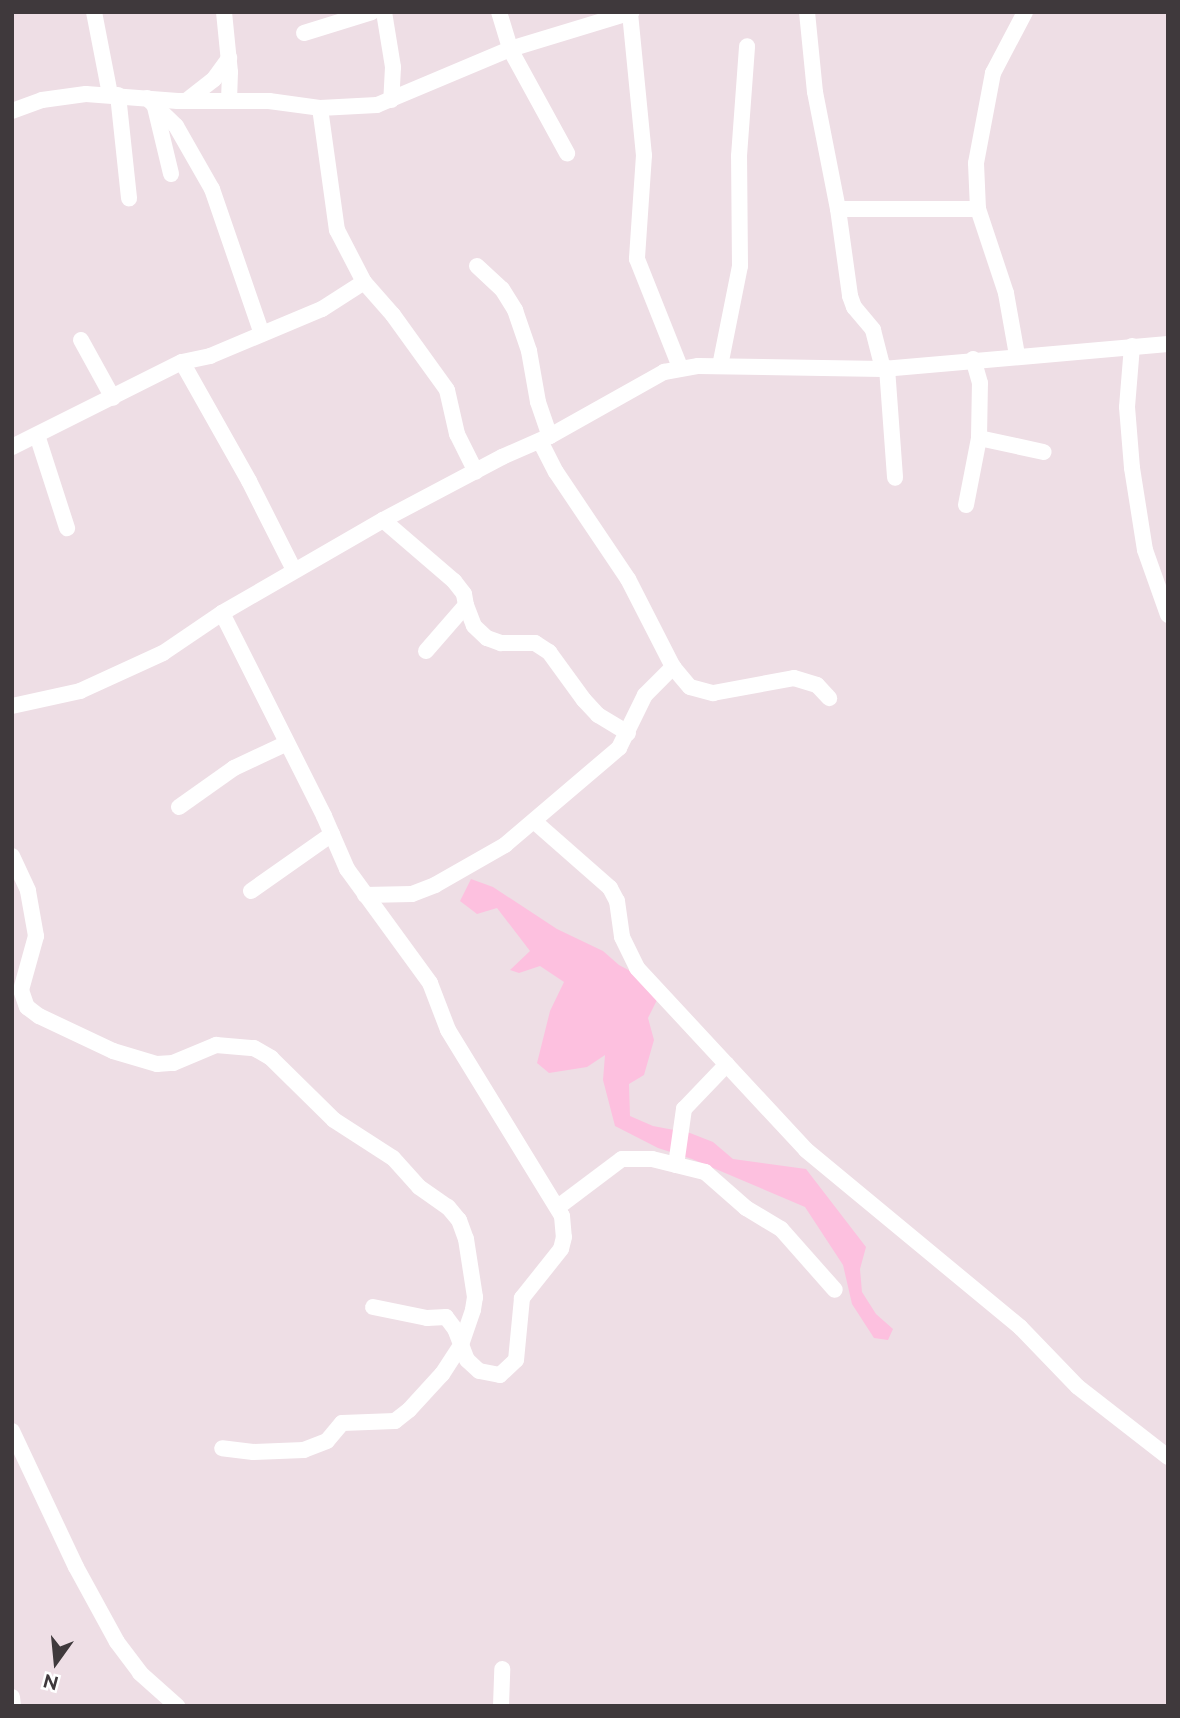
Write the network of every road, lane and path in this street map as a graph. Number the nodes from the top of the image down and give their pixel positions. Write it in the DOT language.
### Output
graph roads {
  1 [pos="94,12"];
  2 [pos="224,12"];
  3 [pos="372,12"];
  4 [pos="384,12"];
  5 [pos="499,12"];
  6 [pos="807,12"];
  7 [pos="1025,12"];
  8 [pos="631,13"];
  9 [pos="601,17"];
  10 [pos="304,33"];
  11 [pos="747,46"];
  12 [pos="510,49"];
  13 [pos="229,58"];
  14 [pos="114,94"];
  15 [pos="186,100"];
  16 [pos="229,100"];
  17 [pos="391,100"];
  18 [pos="151,101"];
  19 [pos="320,108"];
  20 [pos="12,111"];
  21 [pos="567,153"];
  22 [pos="171,174"];
  23 [pos="128,198"];
  24 [pos="838,209"];
  25 [pos="978,209"];
  26 [pos="477,266"];
  27 [pos="364,282"];
  28 [pos="261,334"];
  29 [pos="81,340"];
  30 [pos="1168,344"];
  31 [pos="1132,346"];
  32 [pos="1017,355"];
  33 [pos="973,359"];
  34 [pos="182,362"];
  35 [pos="720,366"];
  36 [pos="680,368"];
  37 [pos="885,369"];
  38 [pos="113,398"];
  39 [pos="37,435"];
  40 [pos="979,438"];
  41 [pos="545,439"];
  42 [pos="12,447"];
  43 [pos="1044,452"];
  44 [pos="476,472"];
  45 [pos="895,478"];
  46 [pos="966,505"];
  47 [pos="383,520"];
  48 [pos="67,528"];
  49 [pos="295,570"];
  50 [pos="466,605"];
  51 [pos="222,613"];
  52 [pos="1168,615"];
  53 [pos="426,651"];
  54 [pos="673,667"];
  55 [pos="829,698"];
  56 [pos="12,706"];
  57 [pos="628,733"];
  58 [pos="285,744"];
  59 [pos="178,807"];
  60 [pos="535,822"];
  61 [pos="332,834"];
  62 [pos="12,856"];
  63 [pos="251,891"];
  64 [pos="365,895"];
  65 [pos="727,1064"];
  66 [pos="676,1166"];
  67 [pos="558,1208"];
  68 [pos="835,1290"];
  69 [pos="373,1307"];
  70 [pos="461,1345"];
  71 [pos="12,1431"];
  72 [pos="222,1448"];
  73 [pos="1168,1457"];
  74 [pos="502,1669"];
  75 [pos="12,1697"];
  76 [pos="13,1706"];
  77 [pos="177,1706"];
  78 [pos="501,1706"];
  1 -- 14 [label="street"];
  2 -- 13 [label="street"];
  3 -- 10 [label="street"];
  4 -- 17 [label="street"];
  5 -- 12 [label="street"];
  6 -- 24 [label="street"];
  7 -- 25 [label="street"];
  8 -- 9 [label="street"];
  8 -- 36 [label="street"];
  9 -- 12 [label="street"];
  11 -- 35 [label="street"];
  12 -- 17 [label="street"];
  12 -- 21 [label="street"];
  13 -- 15 [label="street"];
  13 -- 16 [label="street"];
  14 -- 18 [label="street"];
  14 -- 20 [label="street"];
  14 -- 23 [label="street"];
  15 -- 16 [label="street"];
  15 -- 18 [label="street"];
  16 -- 19 [label="street"];
  17 -- 19 [label="street"];
  18 -- 22 [label="street"];
  18 -- 28 [label="street"];
  19 -- 27 [label="street"];
  24 -- 25 [label="street"];
  24 -- 37 [label="street"];
  25 -- 32 [label="street"];
  26 -- 41 [label="street"];
  27 -- 28 [label="street"];
  27 -- 44 [label="street"];
  28 -- 34 [label="street"];
  29 -- 38 [label="street"];
  30 -- 31 [label="street"];
  31 -- 32 [label="street"];
  31 -- 52 [label="street"];
  32 -- 33 [label="street"];
  33 -- 37 [label="street"];
  33 -- 40 [label="street"];
  34 -- 38 [label="street"];
  34 -- 49 [label="street"];
  35 -- 36 [label="street"];
  35 -- 37 [label="street"];
  36 -- 41 [label="street"];
  37 -- 45 [label="street"];
  38 -- 39 [label="street"];
  39 -- 42 [label="street"];
  39 -- 48 [label="street"];
  40 -- 43 [label="street"];
  40 -- 46 [label="street"];
  41 -- 44 [label="street"];
  41 -- 54 [label="street"];
  44 -- 47 [label="street"];
  47 -- 49 [label="street"];
  47 -- 50 [label="street"];
  49 -- 51 [label="street"];
  50 -- 53 [label="street"];
  50 -- 57 [label="street"];
  51 -- 56 [label="street"];
  51 -- 58 [label="street"];
  54 -- 55 [label="street"];
  54 -- 57 [label="street"];
  57 -- 60 [label="street"];
  58 -- 59 [label="street"];
  58 -- 61 [label="street"];
  60 -- 64 [label="street"];
  60 -- 65 [label="street"];
  61 -- 63 [label="street"];
  61 -- 64 [label="street"];
  62 -- 70 [label="street"];
  64 -- 67 [label="street"];
  65 -- 66 [label="street"];
  65 -- 73 [label="street"];
  66 -- 67 [label="street"];
  66 -- 68 [label="street"];
  67 -- 70 [label="street"];
  69 -- 70 [label="street"];
  70 -- 72 [label="street"];
  71 -- 77 [label="street"];
  74 -- 78 [label="street"];
  75 -- 76 [label="street"];
}
